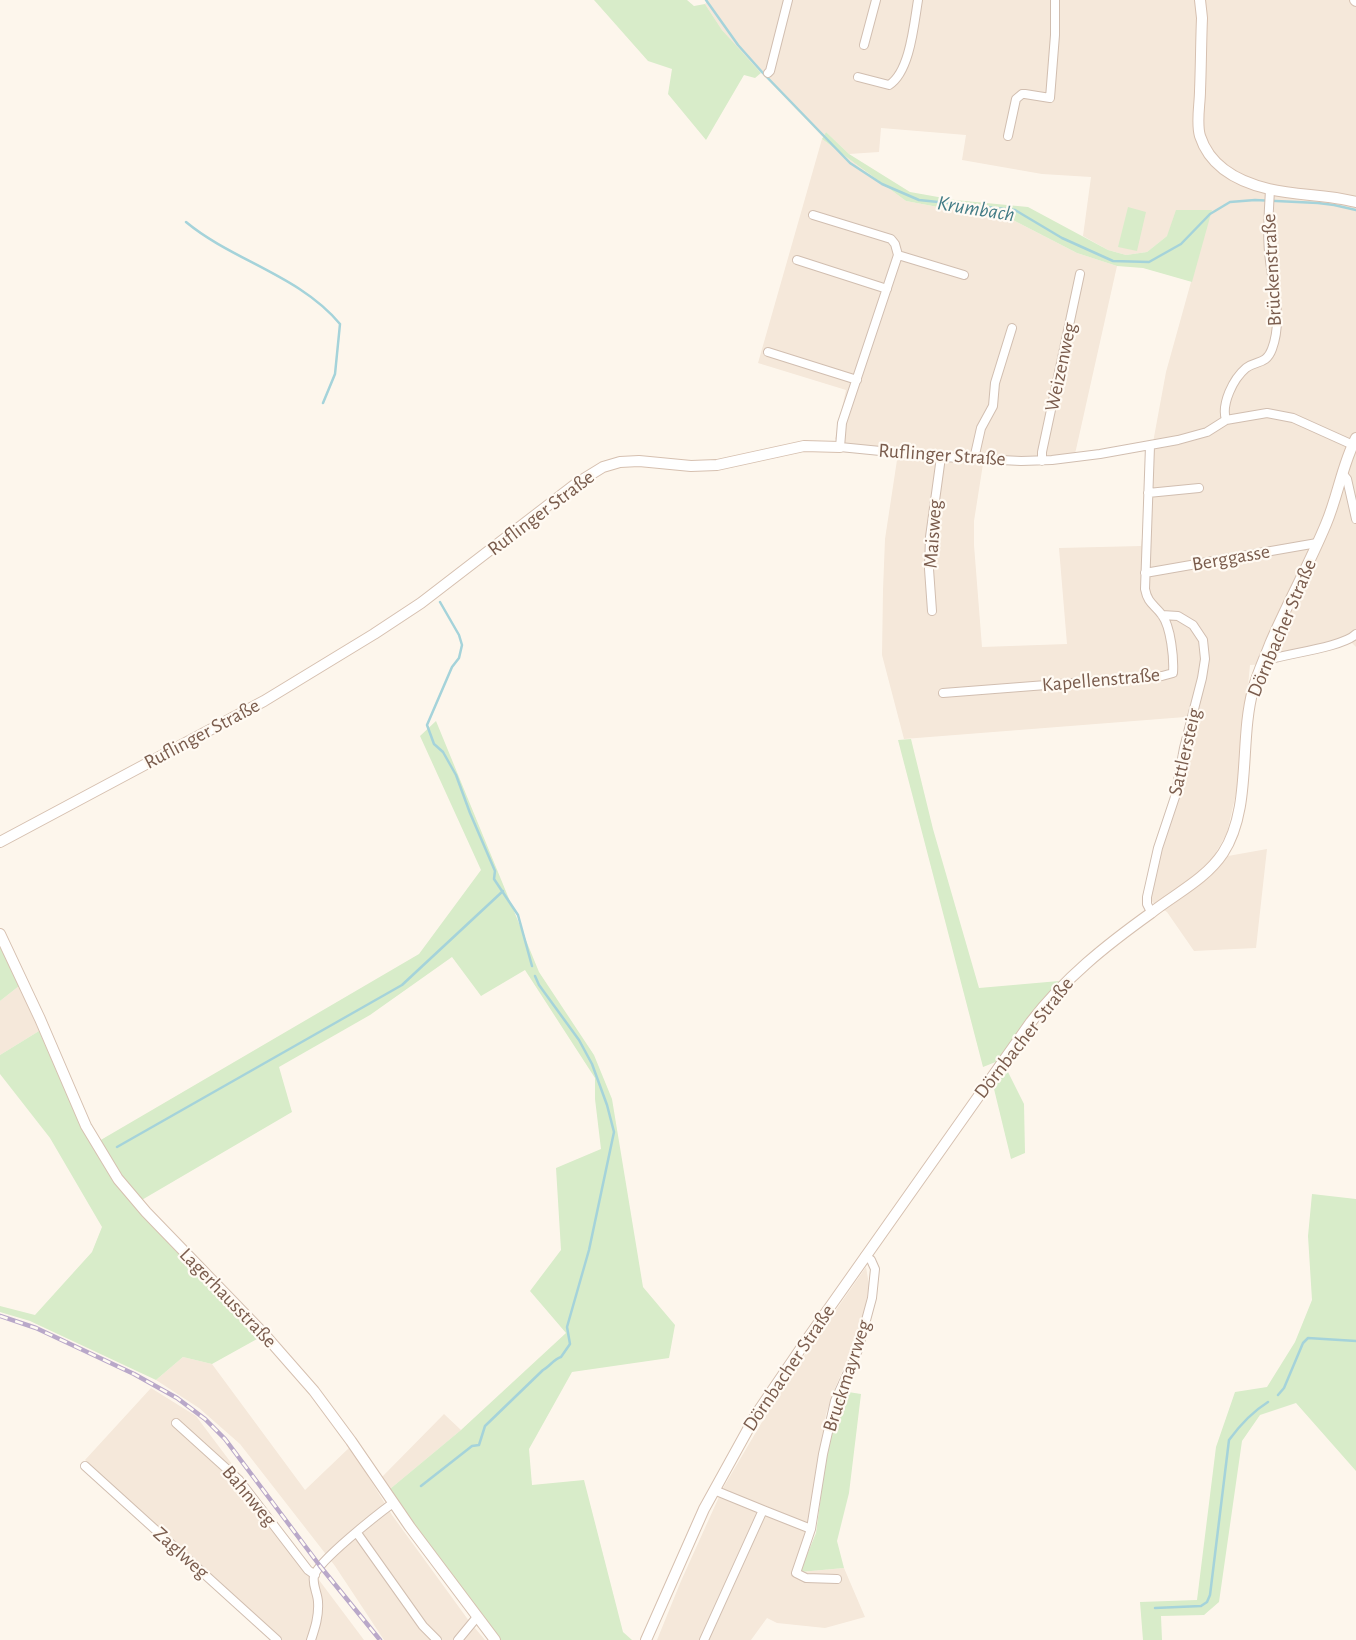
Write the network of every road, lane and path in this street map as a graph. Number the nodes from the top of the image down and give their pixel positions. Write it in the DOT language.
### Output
graph roads {
  1 [pos="788,0"];
  2 [pos="876,0"];
  3 [pos="918,0"];
  4 [pos="1055,0"];
  5 [pos="1200,0"];
  6 [pos="864,45"];
  7 [pos="768,73"];
  8 [pos="858,76"];
  9 [pos="1008,136"];
  10 [pos="1270,197"];
  11 [pos="1356,202"];
  12 [pos="813,215"];
  13 [pos="898,255"];
  14 [pos="797,260"];
  15 [pos="1080,274"];
  16 [pos="964,275"];
  17 [pos="887,290"];
  18 [pos="1012,328"];
  19 [pos="768,352"];
  20 [pos="857,380"];
  21 [pos="1226,420"];
  22 [pos="1354,442"];
  23 [pos="1150,446"];
  24 [pos="840,447"];
  25 [pos="941,457"];
  26 [pos="974,459"];
  27 [pos="1042,461"];
  28 [pos="1343,474"];
  29 [pos="1199,488"];
  30 [pos="1148,493"];
  31 [pos="1356,519"];
  32 [pos="1317,543"];
  33 [pos="1144,573"];
  34 [pos="932,611"];
  35 [pos="1162,614"];
  36 [pos="1355,636"];
  37 [pos="1265,657"];
  38 [pos="943,692"];
  39 [pos="0,842"];
  40 [pos="1152,912"];
  41 [pos="0,934"];
  42 [pos="865,1256"];
  43 [pos="176,1423"];
  44 [pos="85,1466"];
  45 [pos="714,1490"];
  46 [pos="393,1503"];
  47 [pos="763,1510"];
  48 [pos="811,1530"];
  49 [pos="357,1533"];
  50 [pos="315,1575"];
  51 [pos="837,1579"];
  52 [pos="477,1617"];
  53 [pos="277,1640"];
  54 [pos="311,1640"];
  55 [pos="437,1640"];
  56 [pos="458,1640"];
  57 [pos="495,1640"];
  58 [pos="646,1640"];
  59 [pos="704,1640"];
  1 -- 7 [label="street"];
  2 -- 6 [label="street"];
  3 -- 8 [label="street"];
  4 -- 9 [label="street"];
  5 -- 10 [label="street"];
  10 -- 11 [label="street"];
  10 -- 21 [label="street, Brückenstraße"];
  12 -- 13 [label="street"];
  13 -- 16 [label="street"];
  13 -- 17 [label="street"];
  14 -- 17 [label="street"];
  15 -- 27 [label="street, Weizenweg"];
  17 -- 20 [label="street"];
  18 -- 26 [label="street"];
  19 -- 20 [label="street"];
  20 -- 24 [label="street"];
  21 -- 22 [label="street, Ruflinger Straße"];
  21 -- 23 [label="street, Ruflinger Straße"];
  22 -- 28 [label="street, Dörnbacher Straße"];
  23 -- 27 [label="street, Ruflinger Straße"];
  23 -- 30 [label="street, Kapellenstraße"];
  24 -- 25 [label="street, Ruflinger Straße"];
  24 -- 39 [label="street, Ruflinger Straße"];
  25 -- 26 [label="street, Ruflinger Straße"];
  25 -- 34 [label="street, Maisweg"];
  26 -- 27 [label="street, Ruflinger Straße"];
  28 -- 31 [label="street"];
  28 -- 32 [label="street, Dörnbacher Straße"];
  29 -- 30 [label="street"];
  30 -- 33 [label="street, Kapellenstraße"];
  32 -- 33 [label="street, Berggasse"];
  32 -- 37 [label="street, Dörnbacher Straße"];
  33 -- 35 [label="street, Kapellenstraße"];
  35 -- 38 [label="street, Kapellenstraße"];
  35 -- 40 [label="street, Sattlersteig"];
  36 -- 37 [label="street"];
  37 -- 40 [label="street, Dörnbacher Straße"];
  40 -- 42 [label="street, Dörnbacher Straße"];
  41 -- 46 [label="street, Lagerhausstraße"];
  42 -- 45 [label="street, Dörnbacher Straße"];
  42 -- 48 [label="street, Bruckmayrweg"];
  43 -- 50 [label="street, Bahnweg"];
  44 -- 53 [label="street, Zaglweg"];
  45 -- 47 [label="street"];
  45 -- 58 [label="street, Dörnbacher Straße"];
  46 -- 49 [label="street"];
  46 -- 52 [label="street, Lagerhausstraße"];
  47 -- 48 [label="street"];
  47 -- 59 [label="street"];
  48 -- 51 [label="street, Bruckmayrweg"];
  49 -- 50 [label="street"];
  49 -- 55 [label="street"];
  50 -- 54 [label="street"];
  52 -- 56 [label="street"];
  52 -- 57 [label="street, Lagerhausstraße"];
}
